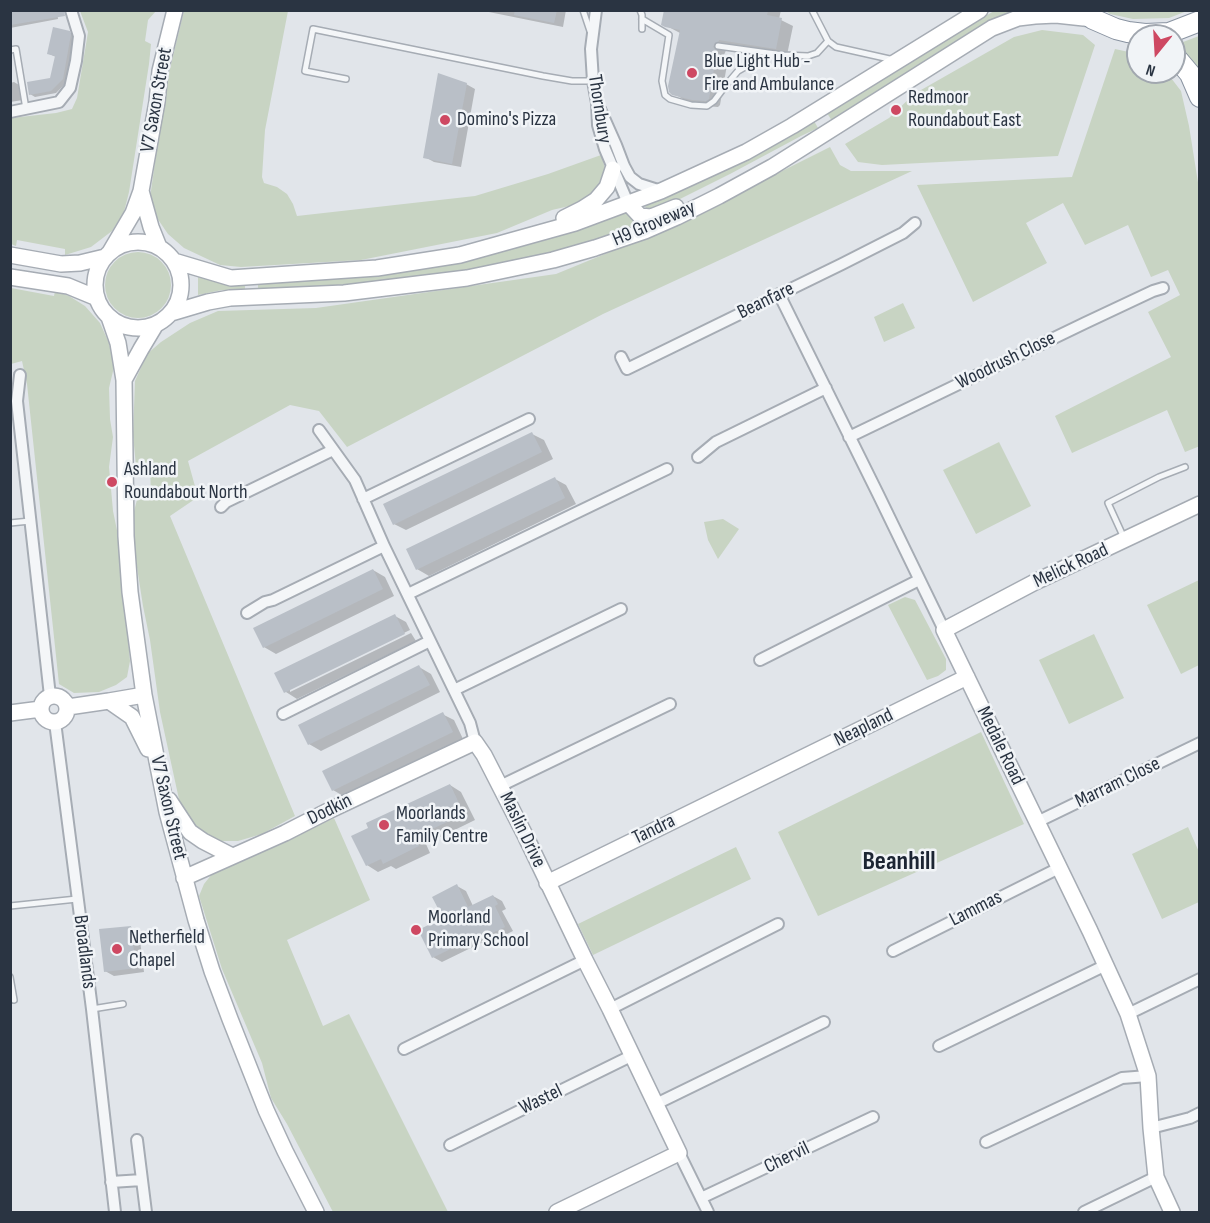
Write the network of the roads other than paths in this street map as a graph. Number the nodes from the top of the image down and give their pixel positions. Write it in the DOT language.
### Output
graph roads {
  1 [pos="71,10"];
  2 [pos="175,10"];
  3 [pos="583,10"];
  4 [pos="596,10"];
  5 [pos="640,10"];
  6 [pos="812,10"];
  7 [pos="980,10"];
  8 [pos="1087,15"];
  9 [pos="642,19"];
  10 [pos="1200,21"];
  11 [pos="1186,26"];
  12 [pos="642,29"];
  13 [pos="1126,31"];
  14 [pos="592,35"];
  15 [pos="828,41"];
  16 [pos="718,46"];
  17 [pos="10,50"];
  18 [pos="775,54"];
  19 [pos="898,62"];
  20 [pos="1186,69"];
  21 [pos="346,79"];
  22 [pos="593,81"];
  23 [pos="1200,97"];
  24 [pos="597,103"];
  25 [pos="26,109"];
  26 [pos="10,112"];
  27 [pos="613,169"];
  28 [pos="141,191"];
  29 [pos="661,191"];
  30 [pos="719,196"];
  31 [pos="628,203"];
  32 [pos="915,222"];
  33 [pos="497,245"];
  34 [pos="159,247"];
  35 [pos="13,255"];
  36 [pos="108,255"];
  37 [pos="174,261"];
  38 [pos="11,277"];
  39 [pos="1163,288"];
  40 [pos="779,294"];
  41 [pos="97,298"];
  42 [pos="171,313"];
  43 [pos="109,317"];
  44 [pos="156,324"];
  45 [pos="621,357"];
  46 [pos="20,375"];
  47 [pos="124,380"];
  48 [pos="826,388"];
  49 [pos="530,419"];
  50 [pos="319,430"];
  51 [pos="849,437"];
  52 [pos="333,450"];
  53 [pos="698,457"];
  54 [pos="1185,467"];
  55 [pos="667,469"];
  56 [pos="363,499"];
  57 [pos="1200,504"];
  58 [pos="221,507"];
  59 [pos="32,520"];
  60 [pos="10,523"];
  61 [pos="1125,540"];
  62 [pos="384,546"];
  63 [pos="919,580"];
  64 [pos="408,594"];
  65 [pos="621,609"];
  66 [pos="247,613"];
  67 [pos="944,630"];
  68 [pos="430,641"];
  69 [pos="760,660"];
  70 [pos="967,677"];
  71 [pos="454,690"];
  72 [pos="144,695"];
  73 [pos="110,701"];
  74 [pos="46,702"];
  75 [pos="670,704"];
  76 [pos="68,707"];
  77 [pos="10,713"];
  78 [pos="283,714"];
  79 [pos="55,722"];
  80 [pos="475,742"];
  81 [pos="1200,743"];
  82 [pos="158,771"];
  83 [pos="761,777"];
  84 [pos="500,786"];
  85 [pos="162,789"];
  86 [pos="1037,822"];
  87 [pos="232,856"];
  88 [pos="1059,868"];
  89 [pos="184,878"];
  90 [pos="547,883"];
  91 [pos="77,899"];
  92 [pos="10,906"];
  93 [pos="778,924"];
  94 [pos="893,951"];
  95 [pos="585,960"];
  96 [pos="1106,965"];
  97 [pos="10,977"];
  98 [pos="1200,979"];
  99 [pos="14,1000"];
  100 [pos="123,1004"];
  101 [pos="92,1009"];
  102 [pos="610,1009"];
  103 [pos="1128,1014"];
  104 [pos="824,1022"];
  105 [pos="939,1046"];
  106 [pos="404,1049"];
  107 [pos="631,1056"];
  108 [pos="1148,1076"];
  109 [pos="656,1104"];
  110 [pos="1200,1113"];
  111 [pos="873,1117"];
  112 [pos="1151,1128"];
  113 [pos="137,1140"];
  114 [pos="986,1142"];
  115 [pos="450,1145"];
  116 [pos="678,1153"];
  117 [pos="1156,1177"];
  118 [pos="142,1180"];
  119 [pos="111,1182"];
  120 [pos="701,1198"];
  121 [pos="115,1212"];
  122 [pos="146,1212"];
  123 [pos="316,1212"];
  124 [pos="557,1212"];
  125 [pos="708,1212"];
  126 [pos="1084,1212"];
  127 [pos="1172,1212"];
  1 -- 25 [label="street"];
  2 -- 28 [label="street, V7 Saxon Street"];
  3 -- 14 [label="lane"];
  4 -- 14 [label="street, Thornbury"];
  5 -- 9 [label="lane"];
  6 -- 15 [label="lane"];
  7 -- 19 [label="street, H9 Groveway"];
  8 -- 13 [label="highway"];
  8 -- 30 [label="street, H9 Groveway"];
  9 -- 12 [label="lane"];
  9 -- 18 [label="lane"];
  10 -- 11 [label="highway"];
  14 -- 22 [label="street, Thornbury"];
  15 -- 18 [label="lane"];
  15 -- 19 [label="lane"];
  16 -- 18 [label="lane"];
  17 -- 25 [label="lane"];
  19 -- 29 [label="street, H9 Groveway"];
  20 -- 23 [label="highway"];
  21 -- 22 [label="lane"];
  22 -- 24 [label="street, Thornbury"];
  24 -- 27 [label="street, Thornbury"];
  24 -- 29 [label="street"];
  25 -- 26 [label="street"];
  27 -- 31 [label="street, Thornbury"];
  27 -- 33 [label="street"];
  28 -- 34 [label="street, V7 Saxon Street"];
  28 -- 36 [label="street, V7 Saxon Street"];
  29 -- 31 [label="street, H9 Groveway"];
  30 -- 31 [label="street"];
  30 -- 42 [label="street, H9 Groveway"];
  31 -- 33 [label="street, H9 Groveway"];
  32 -- 40 [label="street, Beanfare"];
  33 -- 37 [label="street, H9 Groveway"];
  34 -- 36 [label="street"];
  34 -- 37 [label="street"];
  35 -- 36 [label="street"];
  36 -- 41 [label="street"];
  37 -- 42 [label="street"];
  38 -- 41 [label="street"];
  39 -- 51 [label="street, Woodrush Close"];
  40 -- 45 [label="street, Beanfare"];
  40 -- 48 [label="street, Medale Road"];
  41 -- 43 [label="street"];
  42 -- 44 [label="street"];
  43 -- 44 [label="street"];
  43 -- 47 [label="street, V7 Saxon Street"];
  44 -- 47 [label="street"];
  46 -- 59 [label="street"];
  47 -- 72 [label="street, V7 Saxon Street"];
  48 -- 51 [label="street, Medale Road"];
  48 -- 53 [label="street"];
  49 -- 56 [label="street"];
  50 -- 52 [label="street, Maslin Drive"];
  51 -- 63 [label="street, Medale Road"];
  52 -- 56 [label="street, Maslin Drive"];
  52 -- 58 [label="street"];
  54 -- 61 [label="lane"];
  55 -- 64 [label="street"];
  56 -- 62 [label="street, Maslin Drive"];
  57 -- 61 [label="street, Melick Road"];
  59 -- 60 [label="lane"];
  59 -- 74 [label="street"];
  61 -- 67 [label="street, Melick Road"];
  62 -- 64 [label="street, Maslin Drive"];
  62 -- 66 [label="street"];
  63 -- 67 [label="street, Medale Road"];
  63 -- 69 [label="street"];
  64 -- 68 [label="street, Maslin Drive"];
  65 -- 71 [label="street"];
  67 -- 70 [label="street, Medale Road"];
  68 -- 71 [label="street, Maslin Drive"];
  68 -- 78 [label="street"];
  70 -- 83 [label="street, Neapland"];
  70 -- 86 [label="street, Medale Road"];
  71 -- 80 [label="street, Maslin Drive"];
  72 -- 73 [label="street"];
  72 -- 82 [label="street, V7 Saxon Street"];
  73 -- 76 [label="street"];
  73 -- 82 [label="street"];
  74 -- 76 [label="street"];
  74 -- 77 [label="street"];
  74 -- 79 [label="street"];
  75 -- 84 [label="street"];
  76 -- 79 [label="street"];
  79 -- 91 [label="street, Broadlands"];
  80 -- 84 [label="street, Maslin Drive"];
  80 -- 87 [label="street, Dodkin"];
  81 -- 86 [label="street, Marram Close"];
  82 -- 85 [label="street, V7 Saxon Street"];
  83 -- 90 [label="street, Tandra"];
  84 -- 90 [label="street, Maslin Drive"];
  85 -- 87 [label="street"];
  85 -- 89 [label="street, V7 Saxon Street"];
  86 -- 88 [label="street, Medale Road"];
  87 -- 89 [label="street, Dodkin"];
  88 -- 94 [label="street, Lammas"];
  88 -- 96 [label="street, Medale Road"];
  89 -- 123 [label="street, V7 Saxon Street"];
  90 -- 95 [label="street, Maslin Drive"];
  91 -- 92 [label="lane"];
  91 -- 101 [label="street, Broadlands"];
  93 -- 102 [label="street"];
  95 -- 102 [label="street, Maslin Drive"];
  95 -- 106 [label="street"];
  96 -- 103 [label="street, Medale Road"];
  96 -- 105 [label="street"];
  97 -- 99 [label="lane"];
  98 -- 103 [label="street"];
  100 -- 101 [label="lane"];
  101 -- 119 [label="street, Broadlands"];
  102 -- 107 [label="street, Maslin Drive"];
  103 -- 108 [label="street, Medale Road"];
  104 -- 109 [label="street"];
  107 -- 109 [label="street, Maslin Drive"];
  107 -- 115 [label="street, Wastel"];
  108 -- 112 [label="street, Medale Road"];
  108 -- 114 [label="street"];
  109 -- 116 [label="street, Maslin Drive"];
  110 -- 112 [label="street"];
  111 -- 120 [label="street, Chervil"];
  112 -- 117 [label="street, Medale Road"];
  113 -- 118 [label="street"];
  116 -- 120 [label="street, Maslin Drive"];
  116 -- 124 [label="street"];
  117 -- 126 [label="street"];
  117 -- 127 [label="street, Medale Road"];
  118 -- 119 [label="street"];
  118 -- 122 [label="street"];
  119 -- 121 [label="street, Broadlands"];
  120 -- 125 [label="street, Maslin Drive"];
}
